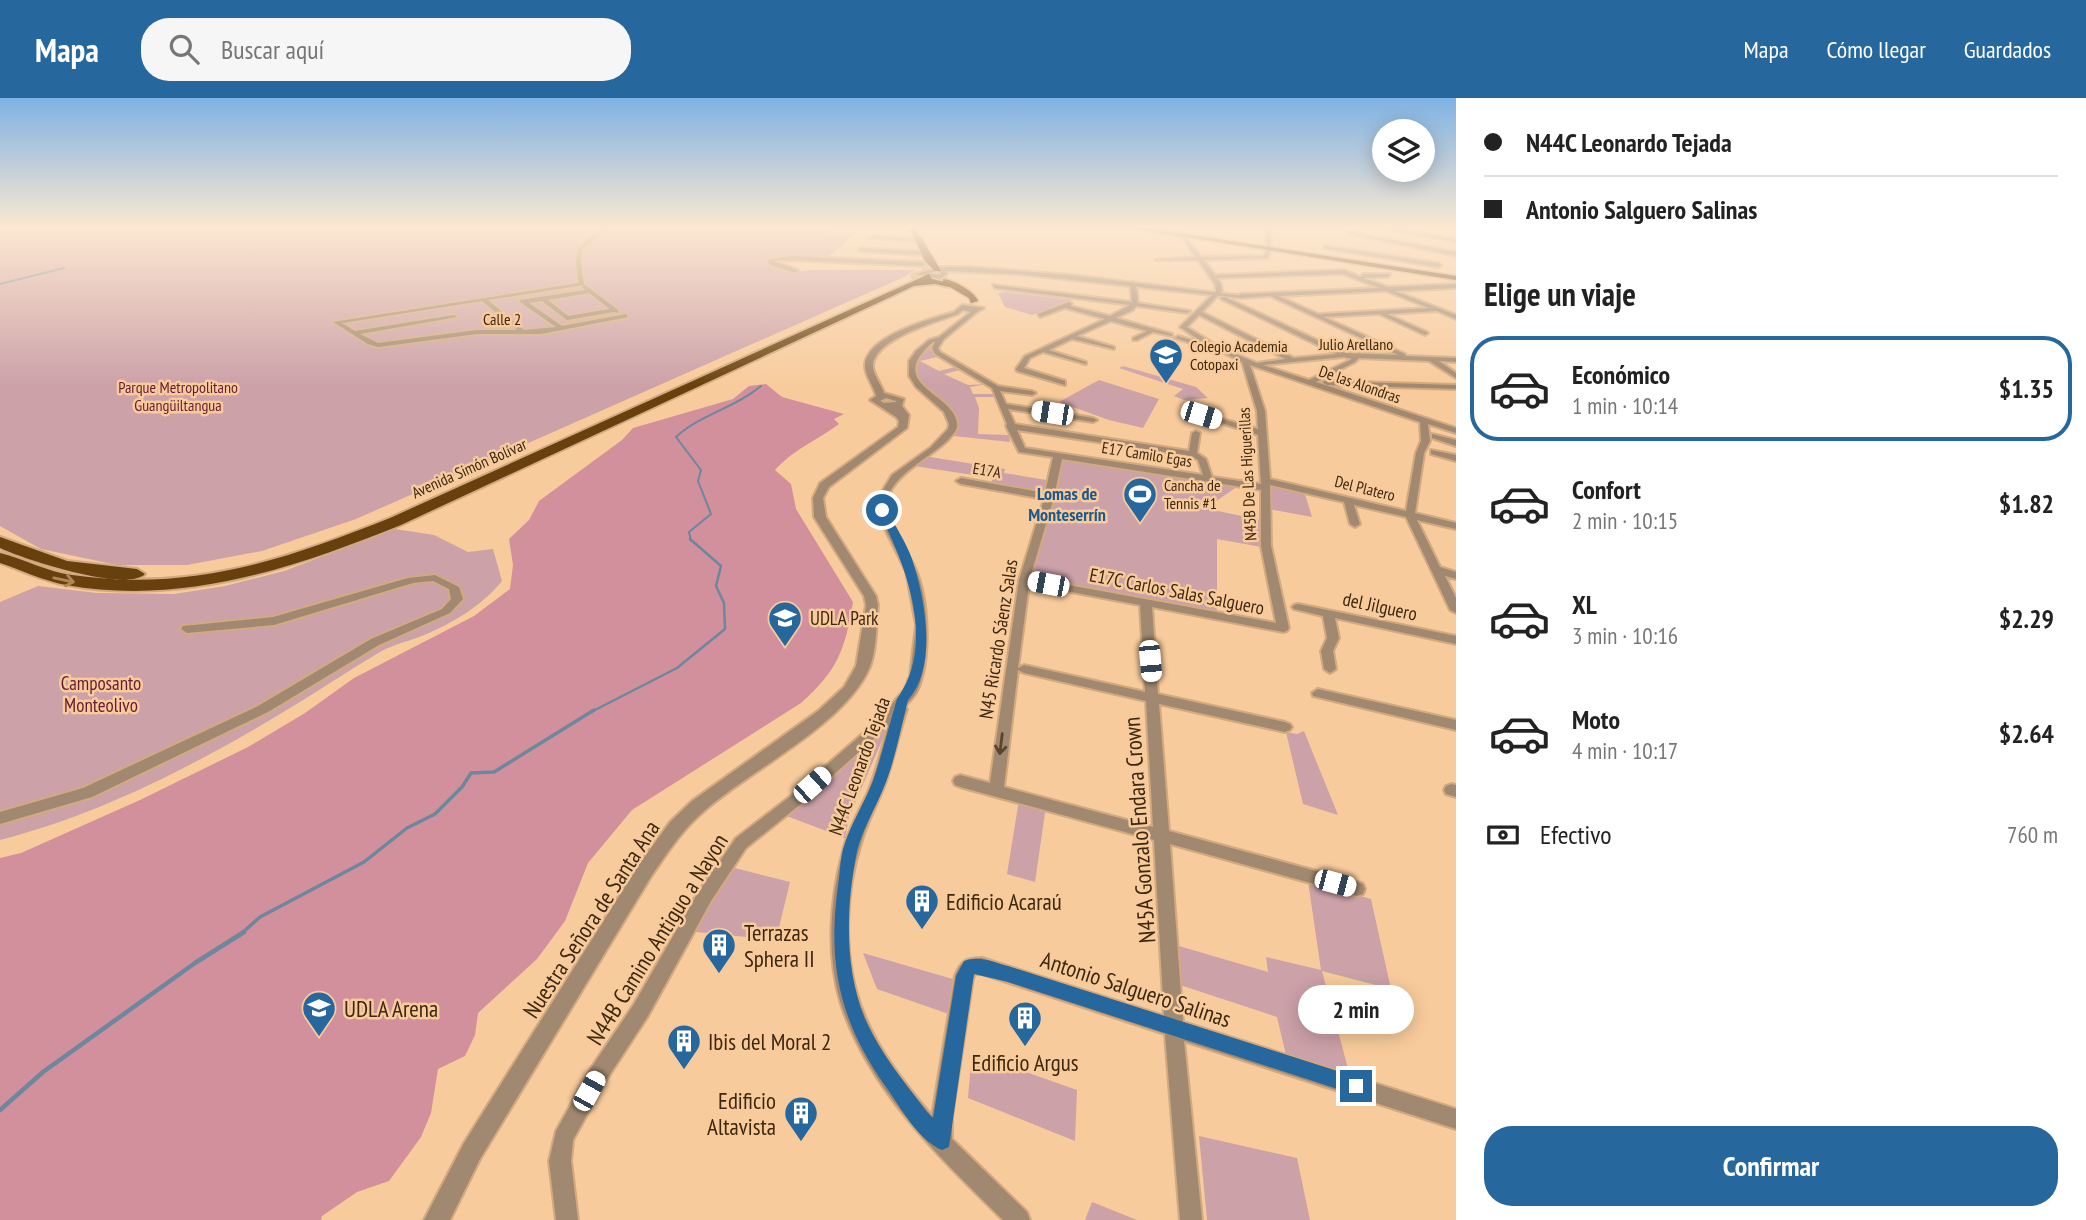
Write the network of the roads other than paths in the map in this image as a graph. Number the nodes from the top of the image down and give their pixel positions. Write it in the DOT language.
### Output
graph roads {
  1 [pos="896,281"];
  2 [pos="896,281"];
  3 [pos="952,281"];
  4 [pos="1100,281"];
  5 [pos="1102,281"];
  6 [pos="1214,281"];
  7 [pos="1369,281"];
  8 [pos="582,284"];
  9 [pos="1133,284"];
  10 [pos="995,286"];
  11 [pos="1456,286"];
  12 [pos="1389,289"];
  13 [pos="590,291"];
  14 [pos="513,295"];
  15 [pos="1081,295"];
  16 [pos="1269,295"];
  17 [pos="1241,296"];
  18 [pos="1218,297"];
  19 [pos="600,298"];
  20 [pos="483,299"];
  21 [pos="544,299"];
  22 [pos="588,300"];
  23 [pos="524,302"];
  24 [pos="1135,302"];
  25 [pos="565,304"];
  26 [pos="554,306"];
  27 [pos="1065,306"];
  28 [pos="972,307"];
  29 [pos="1438,309"];
  30 [pos="1456,309"];
  31 [pos="615,310"];
  32 [pos="1187,310"];
  33 [pos="1198,312"];
  34 [pos="1378,312"];
  35 [pos="391,314"];
  36 [pos="1040,315"];
  37 [pos="1315,316"];
  38 [pos="454,317"];
  39 [pos="1456,317"];
  40 [pos="1111,319"];
  41 [pos="403,325"];
  42 [pos="561,328"];
  43 [pos="1153,330"];
  44 [pos="353,333"];
  45 [pos="524,333"];
  46 [pos="1425,333"];
  47 [pos="1072,337"];
  48 [pos="941,338"];
  49 [pos="1135,339"];
  50 [pos="422,340"];
  51 [pos="1112,348"];
  52 [pos="1217,348"];
  53 [pos="1043,350"];
  54 [pos="1349,355"];
  55 [pos="1410,358"];
  56 [pos="1431,359"];
  57 [pos="1293,360"];
  58 [pos="1456,360"];
  59 [pos="1245,361"];
  60 [pos="1084,362"];
  61 [pos="1256,364"];
  62 [pos="1456,376"];
  63 [pos="1062,383"];
  64 [pos="1313,383"];
  65 [pos="1456,387"];
  66 [pos="996,388"];
  67 [pos="1032,393"];
  68 [pos="880,396"];
  69 [pos="890,396"];
  70 [pos="897,405"];
  71 [pos="885,406"];
  72 [pos="1002,406"];
  73 [pos="1201,415"];
  74 [pos="1093,420"];
  75 [pos="1456,422"];
  76 [pos="904,423"];
  77 [pos="1423,424"];
  78 [pos="1010,426"];
  79 [pos="1456,431"];
  80 [pos="1196,433"];
  81 [pos="1262,433"];
  82 [pos="1435,436"];
  83 [pos="1456,443"];
  84 [pos="1434,452"];
  85 [pos="1058,455"];
  86 [pos="1198,456"];
  87 [pos="1456,458"];
  88 [pos="1208,478"];
  89 [pos="961,481"];
  90 [pos="1266,485"];
  91 [pos="1049,497"];
  92 [pos="1348,500"];
  93 [pos="1410,515"];
  94 [pos="1355,524"];
  95 [pos="1456,526"];
  96 [pos="0,542"];
  97 [pos="0,558"];
  98 [pos="1436,569"];
  99 [pos="1456,576"];
  100 [pos="1024,580"];
  101 [pos="1146,604"];
  102 [pos="1298,607"];
  103 [pos="1456,610"];
  104 [pos="1328,613"];
  105 [pos="209,620"];
  106 [pos="222,627"];
  107 [pos="1283,628"];
  108 [pos="187,629"];
  109 [pos="1456,640"];
  110 [pos="1024,669"];
  111 [pos="1330,669"];
  112 [pos="1318,693"];
  113 [pos="903,699"];
  114 [pos="1153,700"];
  115 [pos="1456,725"];
  116 [pos="1285,727"];
  117 [pos="960,781"];
  118 [pos="996,790"];
  119 [pos="0,818"];
  120 [pos="1163,835"];
  121 [pos="1357,889"];
  122 [pos="1175,1026"];
  123 [pos="1456,1119"];
  124 [pos="942,1140"];
  125 [pos="437,1220"];
  126 [pos="567,1220"];
  127 [pos="1019,1220"];
  128 [pos="1191,1220"];
  1 -- 96 [label="highway, Avenida Simón Bolívar"];
  97 -- 2 [label="highway, Avenida Simón Bolívar, one-way"];
  3 -- 28 [label="main road"];
  4 -- 9 [label="street"];
  5 -- 9 [label="street"];
  6 -- 18 [label="street"];
  7 -- 12 [label="street"];
  8 -- 13 [label="street"];
  8 -- 14 [label="street"];
  9 -- 18 [label="street"];
  9 -- 18 [label="street"];
  9 -- 24 [label="street"];
  10 -- 15 [label="street"];
  11 -- 12 [label="street"];
  12 -- 16 [label="street"];
  12 -- 29 [label="street"];
  13 -- 19 [label="street"];
  13 -- 21 [label="street"];
  14 -- 20 [label="street"];
  14 -- 23 [label="street"];
  15 -- 24 [label="street"];
  15 -- 27 [label="street"];
  16 -- 17 [label="street"];
  16 -- 37 [label="street"];
  17 -- 18 [label="street"];
  17 -- 18 [label="street"];
  18 -- 33 [label="street"];
  18 -- 54 [label="street"];
  19 -- 22 [label="street"];
  19 -- 31 [label="street"];
  20 -- 35 [label="street"];
  20 -- 45 [label="street"];
  21 -- 23 [label="street"];
  21 -- 26 [label="street"];
  23 -- 42 [label="street"];
  24 -- 32 [label="street"];
  24 -- 40 [label="street"];
  25 -- 26 [label="street"];
  26 -- 31 [label="street"];
  27 -- 36 [label="street"];
  27 -- 40 [label="street, De las Alondras"];
  28 -- 48 [label="street"];
  28 -- 68 [label="street"];
  28 -- 69 [label="street"];
  29 -- 30 [label="street"];
  29 -- 34 [label="street"];
  29 -- 39 [label="street"];
  31 -- 42 [label="street, Calle 2"];
  33 -- 52 [label="street, De las Alondras"];
  33 -- 57 [label="street"];
  34 -- 37 [label="street"];
  34 -- 46 [label="street"];
  35 -- 41 [label="street"];
  35 -- 44 [label="street"];
  37 -- 55 [label="street"];
  38 -- 41 [label="street"];
  40 -- 43 [label="street, De las Alondras"];
  40 -- 47 [label="street"];
  41 -- 44 [label="street"];
  41 -- 50 [label="street"];
  42 -- 45 [label="street, Calle 2"];
  43 -- 49 [label="street"];
  43 -- 52 [label="street, De las Alondras"];
  44 -- 50 [label="street, Calle 2"];
  45 -- 50 [label="street, Calle 2"];
  47 -- 51 [label="street"];
  47 -- 53 [label="street"];
  48 -- 66 [label="street"];
  48 -- 113 [label="street, N44C Leonardo Tejada"];
  52 -- 59 [label="street, De las Alondras"];
  53 -- 60 [label="street"];
  53 -- 63 [label="street"];
  54 -- 55 [label="street, Julio Arellano"];
  54 -- 57 [label="street, Julio Arellano"];
  54 -- 64 [label="street"];
  55 -- 56 [label="street, Julio Arellano"];
  56 -- 58 [label="street, Julio Arellano"];
  56 -- 62 [label="street"];
  57 -- 61 [label="street, Julio Arellano"];
  59 -- 61 [label="street, De las Alondras"];
  59 -- 81 [label="street, N45B De Las Higuerillas"];
  61 -- 64 [label="street, De las Alondras"];
  64 -- 65 [label="street"];
  64 -- 77 [label="street, De las Alondras"];
  66 -- 67 [label="street"];
  66 -- 72 [label="street"];
  68 -- 69 [label="street"];
  68 -- 71 [label="street"];
  69 -- 70 [label="street"];
  70 -- 71 [label="street"];
  70 -- 76 [label="street"];
  71 -- 76 [label="street"];
  72 -- 74 [label="street"];
  72 -- 78 [label="street"];
  73 -- 81 [label="street"];
  75 -- 77 [label="street"];
  76 -- 125 [label="street, Nuestra Señora de Santa Ana"];
  77 -- 79 [label="street, De las Alondras"];
  77 -- 93 [label="street"];
  78 -- 85 [label="street, E17 Camilo Egas"];
  78 -- 86 [label="street"];
  80 -- 86 [label="street"];
  81 -- 90 [label="street, N45B De Las Higuerillas"];
  82 -- 83 [label="street"];
  84 -- 87 [label="street"];
  85 -- 88 [label="street, E17 Camilo Egas"];
  85 -- 91 [label="street, N45 Ricardo Sáenz Salas"];
  86 -- 88 [label="street"];
  88 -- 90 [label="street, E17 Camilo Egas"];
  89 -- 91 [label="street, E17A"];
  90 -- 92 [label="street, Del Platero"];
  90 -- 107 [label="street, N45B De Las Higuerillas"];
  91 -- 100 [label="street, N45 Ricardo Sáenz Salas"];
  92 -- 93 [label="street, Del Platero"];
  92 -- 94 [label="street"];
  93 -- 95 [label="street, Del Platero"];
  93 -- 98 [label="street"];
  98 -- 99 [label="street"];
  98 -- 103 [label="street"];
  100 -- 101 [label="street, E17C Carlos Salas Salguero"];
  100 -- 118 [label="street, N45 Ricardo Sáenz Salas, one-way"];
  101 -- 107 [label="street, E17C Carlos Salas Salguero"];
  101 -- 114 [label="street, N45A Gonzalo Endara Crown"];
  102 -- 104 [label="street, del Jilguero"];
  104 -- 109 [label="street, del Jilguero"];
  104 -- 111 [label="street"];
  105 -- 106 [label="street"];
  106 -- 108 [label="street"];
  106 -- 119 [label="street"];
  110 -- 114 [label="street"];
  112 -- 115 [label="street"];
  113 -- 124 [label="street, N44C Leonardo Tejada"];
  113 -- 126 [label="street, N44B Camino Antiguo a Nayon"];
  114 -- 116 [label="street"];
  114 -- 120 [label="street, N45A Gonzalo Endara Crown"];
  117 -- 118 [label="street"];
  118 -- 120 [label="street"];
  120 -- 121 [label="street"];
  120 -- 122 [label="street, N45A Gonzalo Endara Crown"];
  122 -- 123 [label="street, Antonio Salguero Salinas"];
  122 -- 124 [label="street, Antonio Salguero Salinas"];
  122 -- 128 [label="street, N45A Gonzalo Endara Crown"];
  124 -- 127 [label="street, N44C Leonardo Tejada"];
}
